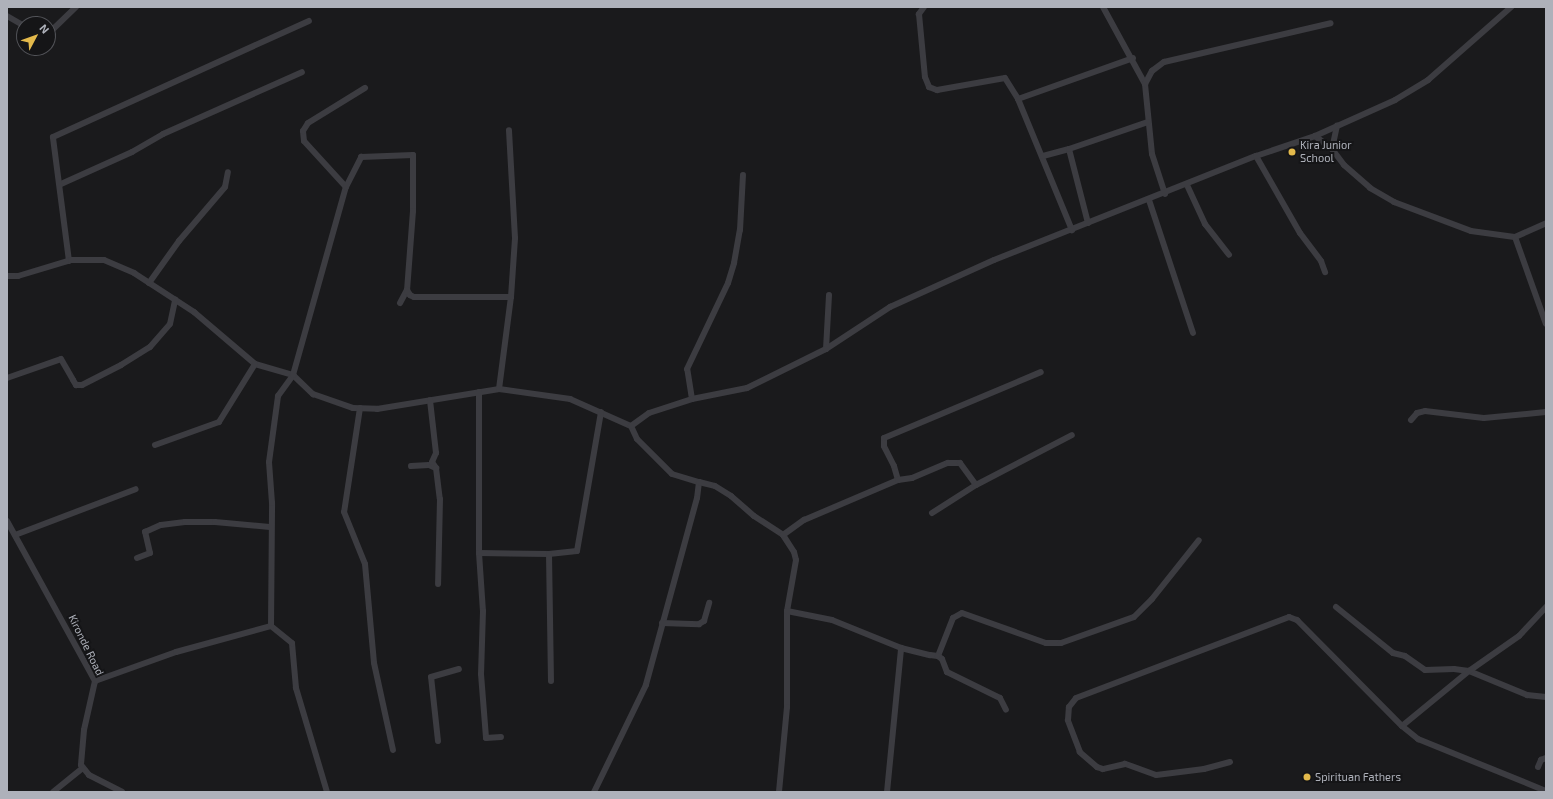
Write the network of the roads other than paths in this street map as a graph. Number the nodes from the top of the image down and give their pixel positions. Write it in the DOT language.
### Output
graph roads {
  1 [pos="76,7"];
  2 [pos="924,7"];
  3 [pos="1103,7"];
  4 [pos="1511,7"];
  5 [pos="7,16"];
  6 [pos="16,21"];
  7 [pos="309,21"];
  8 [pos="1331,24"];
  9 [pos="56,26"];
  10 [pos="1133,58"];
  11 [pos="302,72"];
  12 [pos="1145,84"];
  13 [pos="365,88"];
  14 [pos="1018,99"];
  15 [pos="1148,122"];
  16 [pos="1337,126"];
  17 [pos="509,130"];
  18 [pos="1315,136"];
  19 [pos="1069,149"];
  20 [pos="1332,149"];
  21 [pos="1043,156"];
  22 [pos="1256,156"];
  23 [pos="228,172"];
  24 [pos="743,175"];
  25 [pos="61,184"];
  26 [pos="1187,185"];
  27 [pos="346,187"];
  28 [pos="1165,194"];
  29 [pos="1149,200"];
  30 [pos="1088,223"];
  31 [pos="1546,223"];
  32 [pos="1072,230"];
  33 [pos="1515,237"];
  34 [pos="1229,255"];
  35 [pos="69,261"];
  36 [pos="1324,272"];
  37 [pos="7,276"];
  38 [pos="149,283"];
  39 [pos="407,290"];
  40 [pos="829,294"];
  41 [pos="512,298"];
  42 [pos="175,300"];
  43 [pos="400,303"];
  44 [pos="1546,324"];
  45 [pos="1193,333"];
  46 [pos="826,349"];
  47 [pos="255,364"];
  48 [pos="1041,372"];
  49 [pos="293,375"];
  50 [pos="7,378"];
  51 [pos="499,389"];
  52 [pos="479,392"];
  53 [pos="692,399"];
  54 [pos="430,400"];
  55 [pos="360,408"];
  56 [pos="601,412"];
  57 [pos="1546,412"];
  58 [pos="1411,420"];
  59 [pos="631,426"];
  60 [pos="1072,435"];
  61 [pos="155,445"];
  62 [pos="410,466"];
  63 [pos="436,468"];
  64 [pos="898,480"];
  65 [pos="699,482"];
  66 [pos="976,485"];
  67 [pos="136,490"];
  68 [pos="932,513"];
  69 [pos="7,521"];
  70 [pos="270,527"];
  71 [pos="15,535"];
  72 [pos="783,535"];
  73 [pos="1199,540"];
  74 [pos="479,552"];
  75 [pos="549,554"];
  76 [pos="136,558"];
  77 [pos="438,584"];
  78 [pos="709,603"];
  79 [pos="1336,607"];
  80 [pos="1546,607"];
  81 [pos="787,611"];
  82 [pos="662,623"];
  83 [pos="272,626"];
  84 [pos="901,648"];
  85 [pos="938,656"];
  86 [pos="459,669"];
  87 [pos="1469,671"];
  88 [pos="95,681"];
  89 [pos="551,681"];
  90 [pos="1546,697"];
  91 [pos="1006,710"];
  92 [pos="1402,726"];
  93 [pos="501,737"];
  94 [pos="438,741"];
  95 [pos="393,750"];
  96 [pos="1546,758"];
  97 [pos="1230,762"];
  98 [pos="1538,767"];
  99 [pos="83,768"];
  100 [pos="1546,791"];
  101 [pos="53,792"];
  102 [pos="122,792"];
  103 [pos="326,792"];
  104 [pos="594,792"];
  105 [pos="779,792"];
  106 [pos="887,792"];
  1 -- 9 [label="street"];
  2 -- 14 [label="street"];
  3 -- 10 [label="street"];
  4 -- 16 [label="street"];
  5 -- 6 [label="street"];
  7 -- 25 [label="street"];
  8 -- 12 [label="street"];
  10 -- 12 [label="street"];
  10 -- 14 [label="street"];
  11 -- 25 [label="street"];
  12 -- 15 [label="street"];
  13 -- 27 [label="street"];
  14 -- 21 [label="street"];
  15 -- 19 [label="street"];
  15 -- 28 [label="street"];
  16 -- 18 [label="street"];
  16 -- 20 [label="street"];
  17 -- 41 [label="street"];
  18 -- 20 [label="street"];
  18 -- 22 [label="street"];
  19 -- 21 [label="street"];
  19 -- 30 [label="street"];
  20 -- 33 [label="street"];
  21 -- 32 [label="street"];
  22 -- 26 [label="street"];
  22 -- 36 [label="street"];
  23 -- 38 [label="street"];
  24 -- 53 [label="street"];
  25 -- 35 [label="street"];
  26 -- 28 [label="street"];
  26 -- 34 [label="street"];
  27 -- 39 [label="street"];
  27 -- 49 [label="street"];
  28 -- 29 [label="street"];
  29 -- 30 [label="street"];
  29 -- 45 [label="street"];
  30 -- 32 [label="street"];
  31 -- 33 [label="street"];
  32 -- 46 [label="street"];
  33 -- 44 [label="street"];
  35 -- 37 [label="street"];
  35 -- 38 [label="street"];
  38 -- 42 [label="street"];
  39 -- 41 [label="street"];
  39 -- 43 [label="street"];
  40 -- 46 [label="street"];
  41 -- 51 [label="street"];
  42 -- 47 [label="street"];
  42 -- 50 [label="street"];
  46 -- 53 [label="street"];
  47 -- 49 [label="street"];
  47 -- 61 [label="street"];
  48 -- 64 [label="street"];
  49 -- 55 [label="street"];
  49 -- 70 [label="street"];
  51 -- 52 [label="street"];
  51 -- 56 [label="street"];
  52 -- 54 [label="street"];
  52 -- 74 [label="street"];
  53 -- 59 [label="street"];
  54 -- 55 [label="street"];
  54 -- 63 [label="street"];
  55 -- 95 [label="street"];
  56 -- 59 [label="street"];
  56 -- 75 [label="street"];
  57 -- 58 [label="street"];
  59 -- 65 [label="street"];
  60 -- 66 [label="street"];
  62 -- 63 [label="street"];
  63 -- 77 [label="street"];
  64 -- 66 [label="street"];
  64 -- 72 [label="street"];
  65 -- 72 [label="street"];
  65 -- 82 [label="street"];
  66 -- 68 [label="street"];
  67 -- 71 [label="street"];
  69 -- 71 [label="street, Kironde Road"];
  70 -- 76 [label="street"];
  70 -- 83 [label="street"];
  71 -- 88 [label="street, Kironde Road"];
  72 -- 81 [label="street"];
  73 -- 85 [label="street"];
  74 -- 75 [label="street"];
  74 -- 93 [label="street"];
  75 -- 89 [label="street"];
  78 -- 82 [label="street"];
  79 -- 87 [label="street"];
  80 -- 87 [label="street"];
  81 -- 84 [label="street"];
  81 -- 105 [label="street"];
  82 -- 104 [label="street"];
  83 -- 88 [label="street"];
  83 -- 103 [label="street"];
  84 -- 85 [label="street"];
  84 -- 106 [label="street"];
  85 -- 91 [label="street"];
  86 -- 94 [label="street"];
  87 -- 90 [label="street"];
  87 -- 92 [label="street"];
  88 -- 99 [label="street, Kironde Road"];
  92 -- 97 [label="street"];
  92 -- 100 [label="street"];
  96 -- 98 [label="street"];
  99 -- 101 [label="street"];
  99 -- 102 [label="street"];
}
